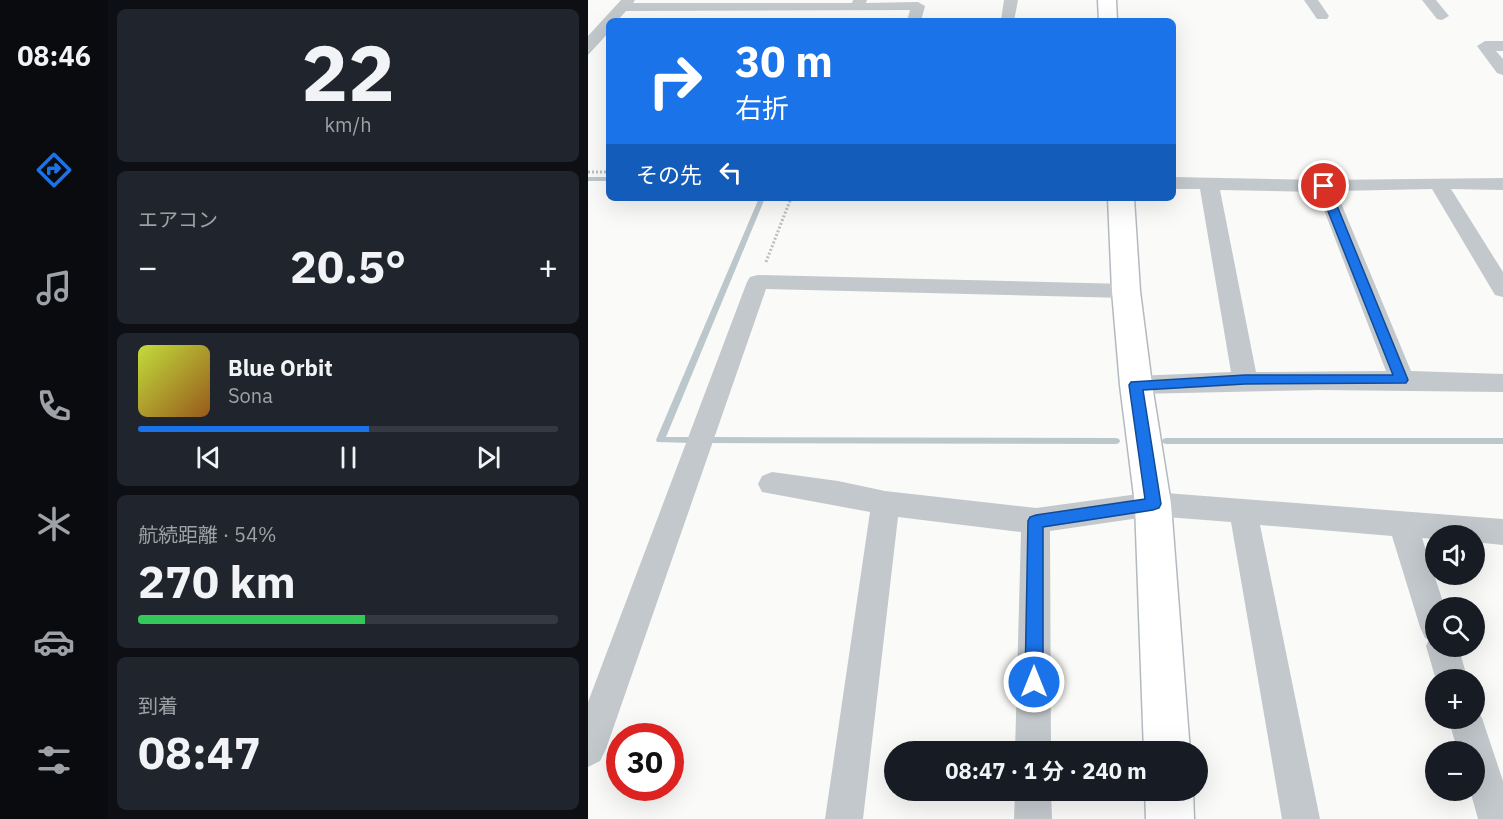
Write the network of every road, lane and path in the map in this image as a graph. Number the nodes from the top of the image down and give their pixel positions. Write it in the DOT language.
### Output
graph roads {
  1 [pos="1011,0"];
  2 [pos="1107,0"];
  3 [pos="1311,0"];
  4 [pos="1429,0"];
  5 [pos="859,3"];
  6 [pos="626,5"];
  7 [pos="1322,16"];
  8 [pos="1442,16"];
  9 [pos="614,18"];
  10 [pos="915,18"];
  11 [pos="1008,18"];
  12 [pos="1108,18"];
  13 [pos="606,26"];
  14 [pos="588,45"];
  15 [pos="1503,46"];
  16 [pos="1503,70"];
  17 [pos="588,172"];
  18 [pos="606,172"];
  19 [pos="1176,183"];
  20 [pos="1438,183"];
  21 [pos="1209,184"];
  22 [pos="1503,184"];
  23 [pos="1324,186"];
  24 [pos="790,201"];
  25 [pos="1121,201"];
  26 [pos="758,282"];
  27 [pos="1503,290"];
  28 [pos="1126,291"];
  29 [pos="1245,380"];
  30 [pos="1402,380"];
  31 [pos="1503,383"];
  32 [pos="1136,385"];
  33 [pos="772,484"];
  34 [pos="885,504"];
  35 [pos="1153,504"];
  36 [pos="1243,512"];
  37 [pos="1036,521"];
  38 [pos="1402,525"];
  39 [pos="1503,532"];
  40 [pos="1426,597"];
  41 [pos="1468,729"];
  42 [pos="1034,741"];
  43 [pos="1166,741"];
  44 [pos="588,749"];
  45 [pos="1033,801"];
  46 [pos="1169,801"];
  47 [pos="844,819"];
  48 [pos="1033,819"];
  49 [pos="1170,819"];
  50 [pos="1301,819"];
  51 [pos="1497,819"];
  1 -- 11 [label="street"];
  2 -- 12 [label="street"];
  3 -- 7 [label="street"];
  4 -- 8 [label="street"];
  5 -- 6 [label="street"];
  5 -- 10 [label="street"];
  6 -- 9 [label="street"];
  13 -- 14 [label="street"];
  15 -- 16 [label="street"];
  17 -- 18 [label="path"];
  19 -- 21 [label="street"];
  20 -- 22 [label="street"];
  20 -- 23 [label="street"];
  20 -- 27 [label="street"];
  21 -- 23 [label="street"];
  21 -- 29 [label="street"];
  23 -- 30 [label="street"];
  24 -- 26 [label="path"];
  25 -- 28 [label="street"];
  26 -- 28 [label="street"];
  26 -- 44 [label="street"];
  28 -- 32 [label="street"];
  29 -- 30 [label="street"];
  29 -- 32 [label="street"];
  30 -- 31 [label="street"];
  32 -- 35 [label="street"];
  33 -- 34 [label="street"];
  34 -- 37 [label="street"];
  34 -- 47 [label="street"];
  35 -- 36 [label="street"];
  35 -- 37 [label="street"];
  35 -- 43 [label="street"];
  36 -- 38 [label="street"];
  36 -- 50 [label="street"];
  37 -- 42 [label="street"];
  38 -- 39 [label="street"];
  38 -- 40 [label="street"];
  41 -- 51 [label="street"];
  45 -- 48 [label="street"];
  46 -- 49 [label="street"];
}
